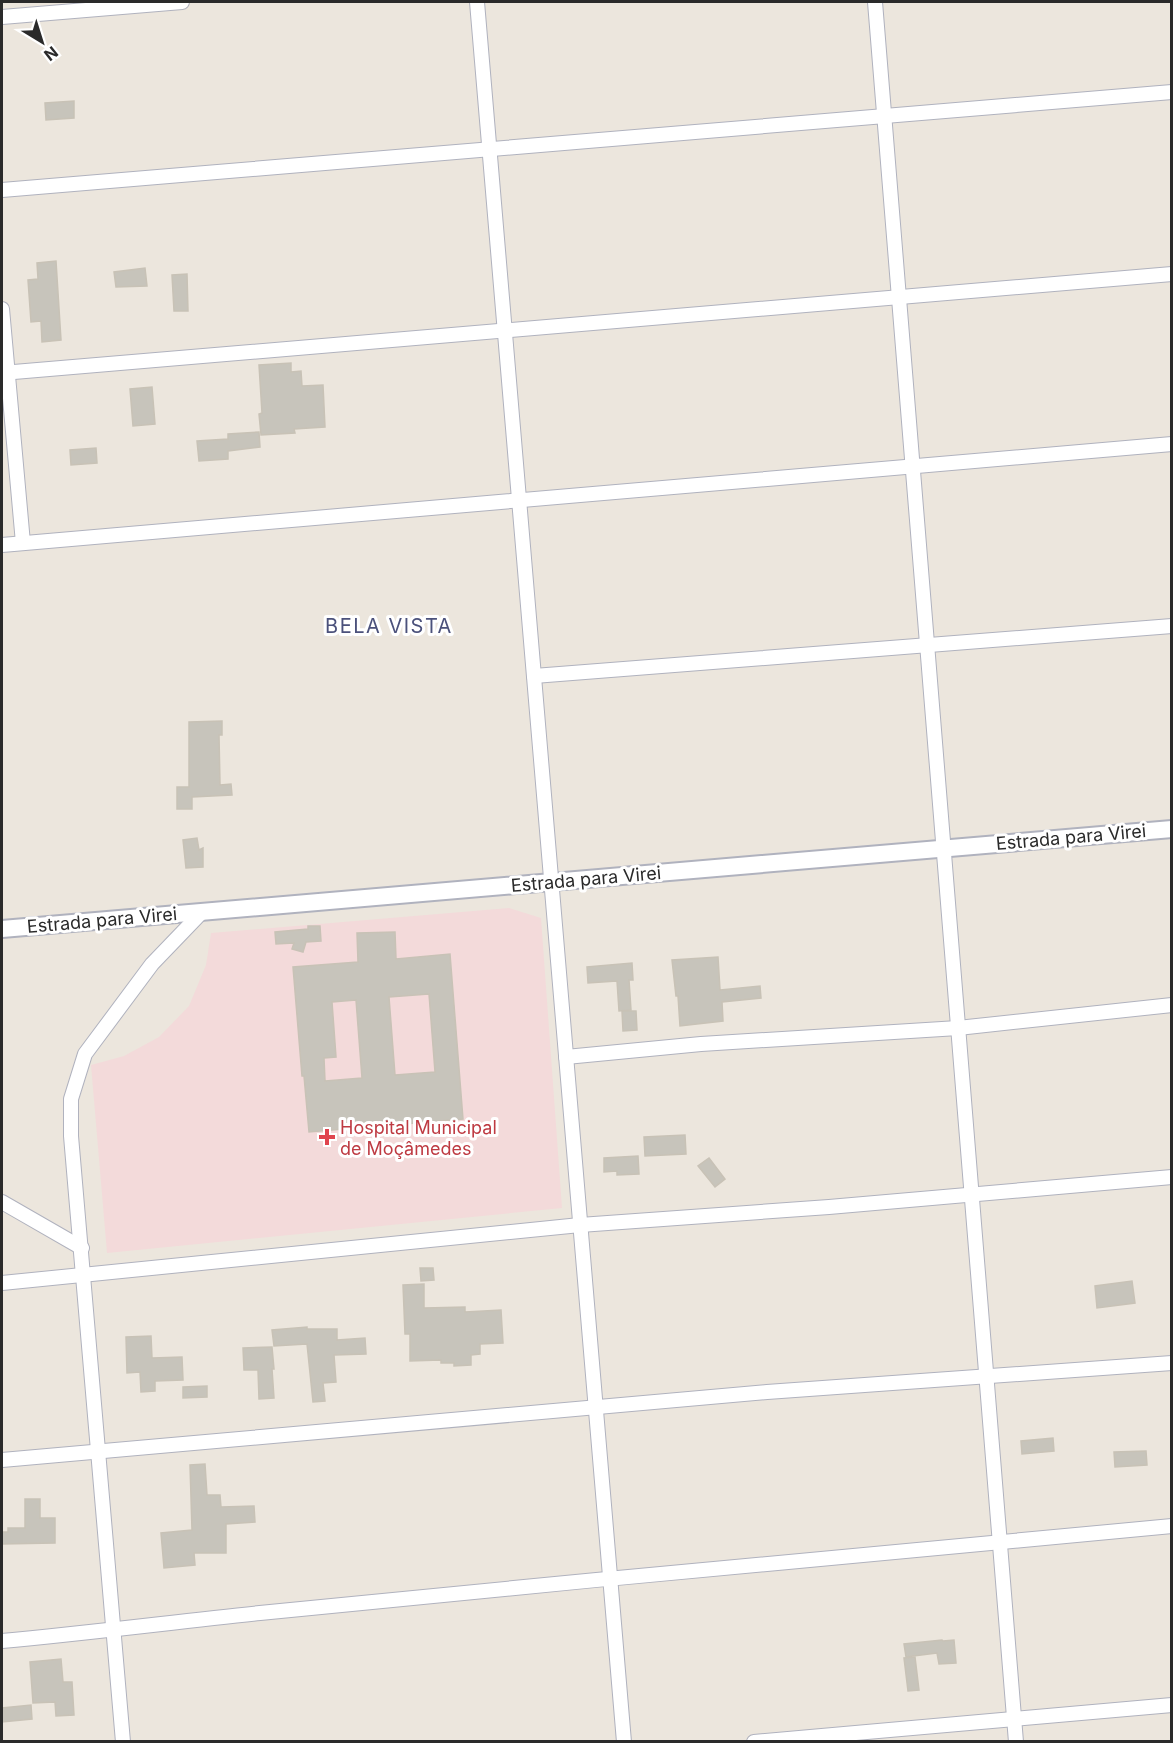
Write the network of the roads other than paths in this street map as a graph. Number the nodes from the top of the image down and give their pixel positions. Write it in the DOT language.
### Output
graph roads {
  1 [pos="182,2"];
  2 [pos="477,2"];
  3 [pos="875,2"];
  4 [pos="2,17"];
  5 [pos="1172,92"];
  6 [pos="884,116"];
  7 [pos="489,149"];
  8 [pos="2,190"];
  9 [pos="1172,274"];
  10 [pos="899,297"];
  11 [pos="2,309"];
  12 [pos="504,331"];
  13 [pos="4,373"];
  14 [pos="1172,444"];
  15 [pos="913,466"];
  16 [pos="519,500"];
  17 [pos="23,543"];
  18 [pos="2,545"];
  19 [pos="1172,626"];
  20 [pos="927,645"];
  21 [pos="534,676"];
  22 [pos="1172,829"];
  23 [pos="944,848"];
  24 [pos="551,882"];
  25 [pos="202,912"];
  26 [pos="2,929"];
  27 [pos="1172,1005"];
  28 [pos="958,1028"];
  29 [pos="566,1057"];
  30 [pos="1172,1177"];
  31 [pos="972,1194"];
  32 [pos="2,1202"];
  33 [pos="580,1225"];
  34 [pos="82,1248"];
  35 [pos="84,1276"];
  36 [pos="2,1283"];
  37 [pos="1172,1363"];
  38 [pos="987,1376"];
  39 [pos="596,1409"];
  40 [pos="99,1452"];
  41 [pos="2,1460"];
  42 [pos="1172,1526"];
  43 [pos="1000,1542"];
  44 [pos="610,1579"];
  45 [pos="114,1630"];
  46 [pos="2,1641"];
  47 [pos="1172,1706"];
  48 [pos="1015,1719"];
  49 [pos="123,1742"];
  50 [pos="624,1742"];
  51 [pos="754,1742"];
  52 [pos="1016,1742"];
  1 -- 4 [label="street"];
  2 -- 7 [label="street"];
  3 -- 6 [label="street"];
  5 -- 6 [label="street"];
  6 -- 7 [label="street"];
  6 -- 10 [label="street"];
  7 -- 8 [label="street"];
  7 -- 12 [label="street"];
  9 -- 10 [label="street"];
  10 -- 12 [label="street"];
  10 -- 15 [label="street"];
  11 -- 13 [label="street"];
  12 -- 13 [label="street"];
  12 -- 16 [label="street"];
  13 -- 17 [label="street"];
  14 -- 15 [label="street"];
  15 -- 16 [label="street"];
  15 -- 20 [label="street"];
  16 -- 17 [label="street"];
  16 -- 21 [label="street"];
  17 -- 18 [label="street"];
  19 -- 20 [label="street"];
  20 -- 21 [label="street"];
  20 -- 23 [label="street"];
  21 -- 24 [label="street"];
  22 -- 23 [label="street, Estrada para Virei"];
  23 -- 24 [label="street, Estrada para Virei"];
  23 -- 28 [label="street"];
  24 -- 25 [label="street, Estrada para Virei"];
  24 -- 29 [label="street"];
  25 -- 26 [label="street, Estrada para Virei"];
  25 -- 34 [label="street"];
  27 -- 28 [label="street"];
  28 -- 29 [label="street"];
  28 -- 31 [label="street"];
  29 -- 33 [label="street"];
  30 -- 31 [label="street"];
  31 -- 33 [label="street"];
  31 -- 38 [label="street"];
  32 -- 34 [label="street"];
  33 -- 35 [label="street"];
  33 -- 39 [label="street"];
  34 -- 35 [label="street"];
  35 -- 36 [label="street"];
  35 -- 40 [label="street"];
  37 -- 38 [label="street"];
  38 -- 39 [label="street"];
  38 -- 43 [label="street"];
  39 -- 40 [label="street"];
  39 -- 44 [label="street"];
  40 -- 41 [label="street"];
  40 -- 45 [label="street"];
  42 -- 43 [label="street"];
  43 -- 44 [label="street"];
  43 -- 48 [label="street"];
  44 -- 45 [label="street"];
  44 -- 50 [label="street"];
  45 -- 46 [label="street"];
  45 -- 49 [label="street"];
  47 -- 48 [label="street"];
  48 -- 51 [label="street"];
  48 -- 52 [label="street"];
}
